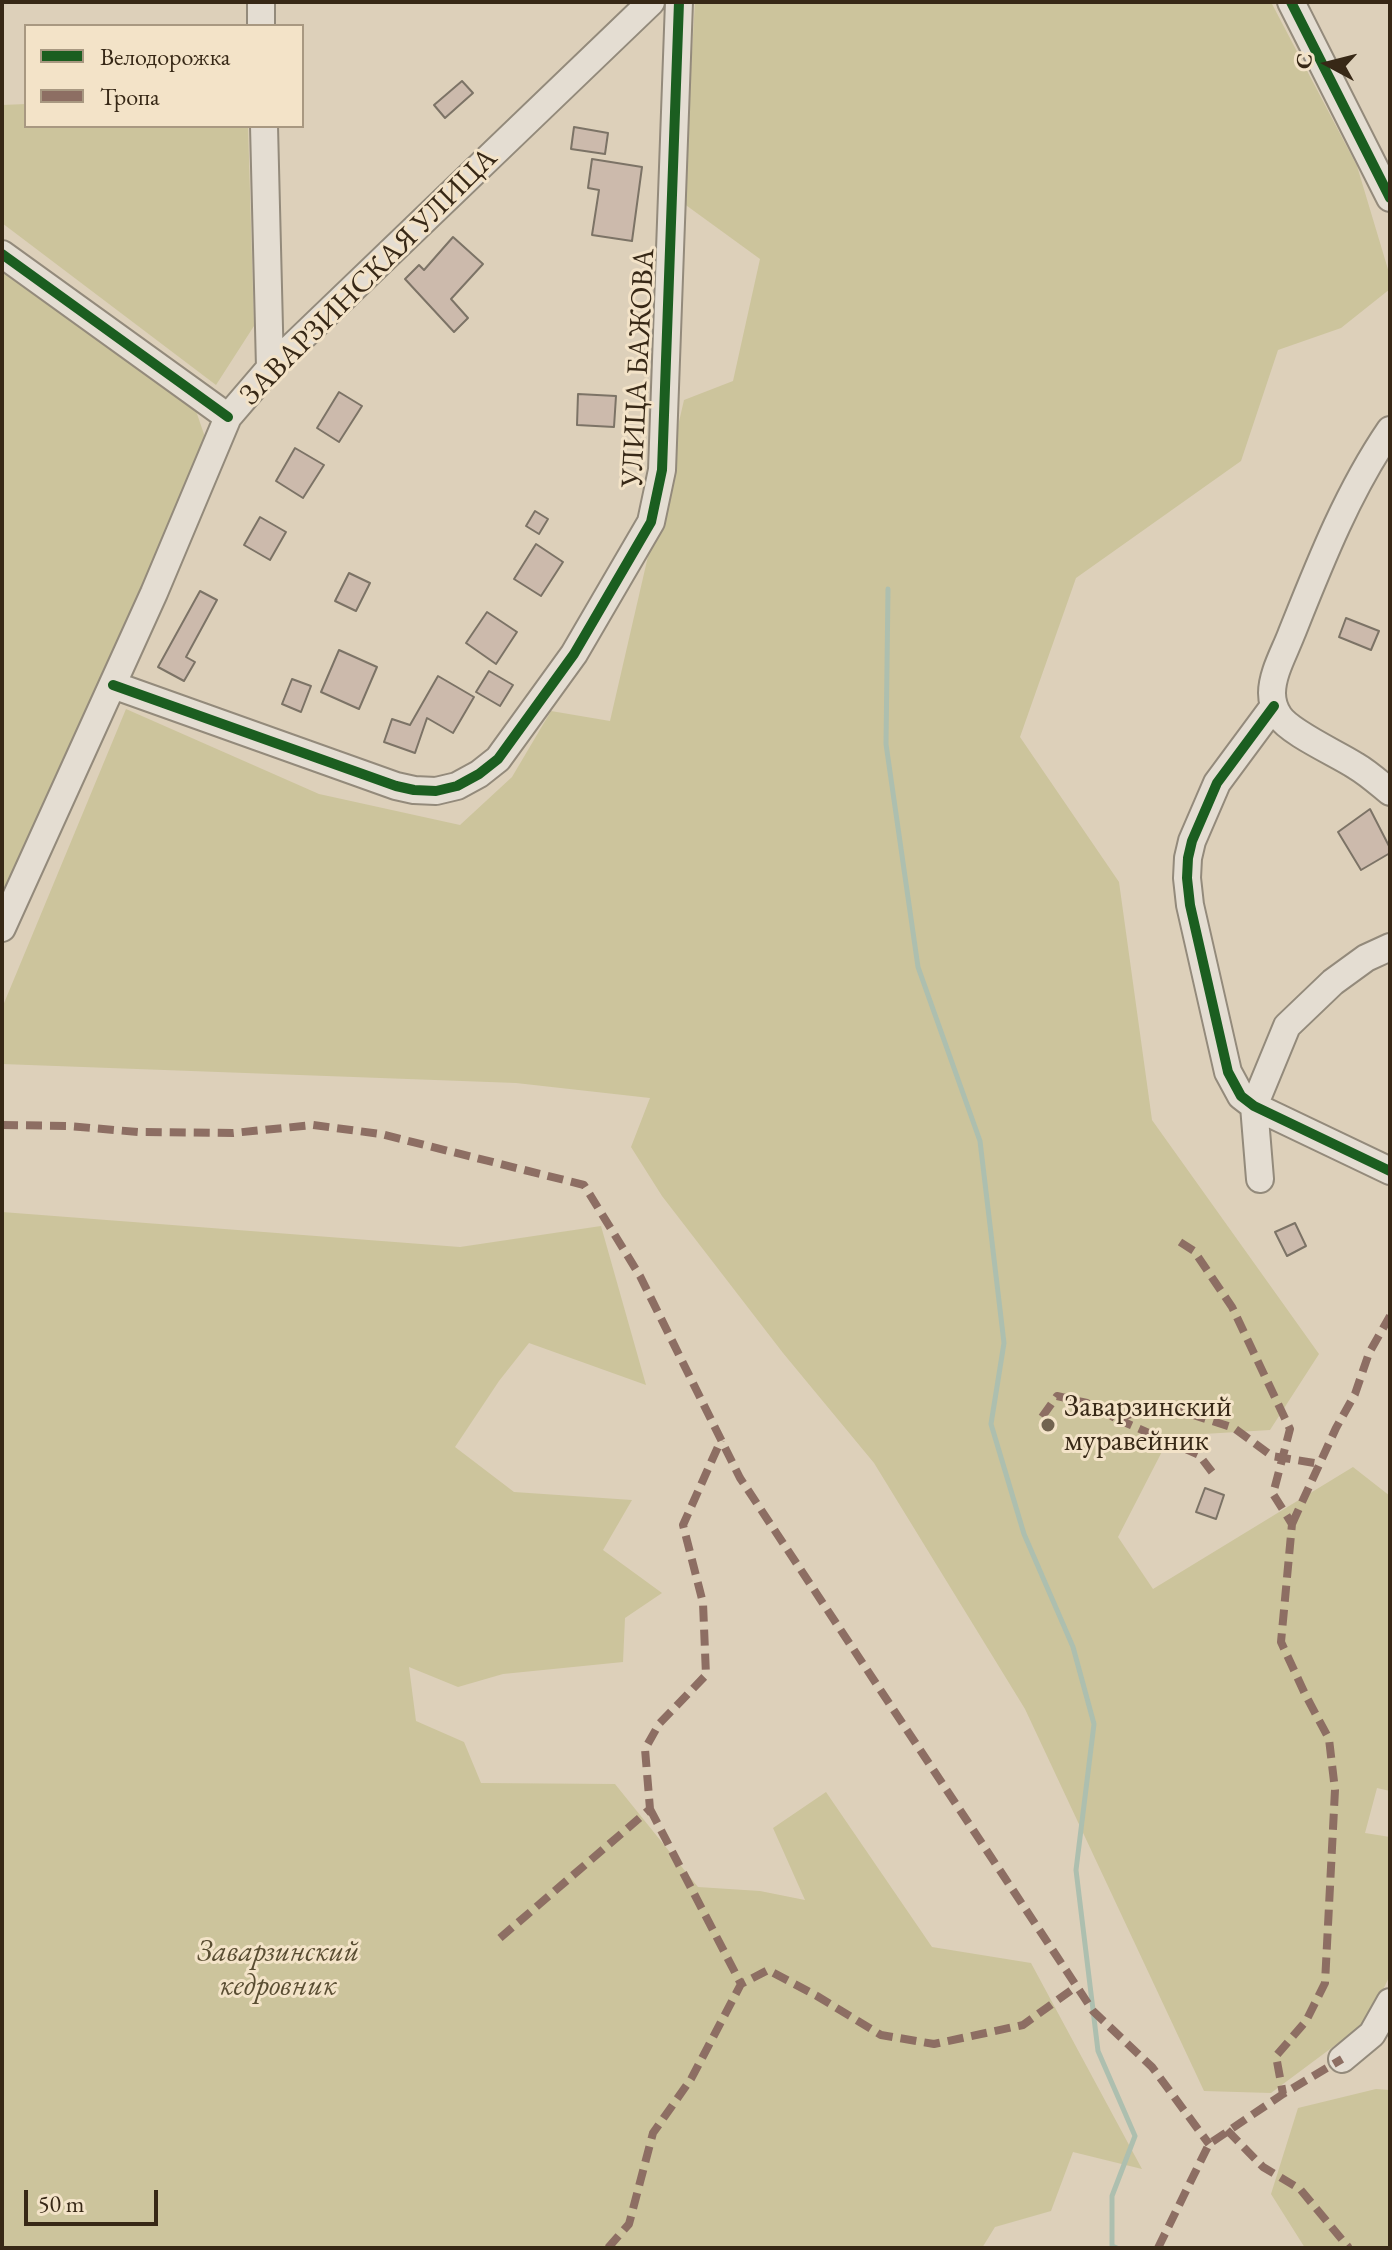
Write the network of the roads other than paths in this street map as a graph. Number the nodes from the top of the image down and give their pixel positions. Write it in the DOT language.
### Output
graph roads {
  1 [pos="261,2"];
  2 [pos="651,2"];
  3 [pos="679,2"];
  4 [pos="1291,2"];
  5 [pos="261,24"];
  6 [pos="264,128"];
  7 [pos="1390,198"];
  8 [pos="2,254"];
  9 [pos="270,368"];
  10 [pos="228,417"];
  11 [pos="1390,430"];
  12 [pos="113,685"];
  13 [pos="1274,706"];
  14 [pos="1390,792"];
  15 [pos="2,928"];
  16 [pos="1390,947"];
  17 [pos="1254,1106"];
  18 [pos="1390,1171"];
  19 [pos="1260,1179"];
  20 [pos="1390,2002"];
  21 [pos="1381,2037"];
  22 [pos="1342,2059"];
  1 -- 5 [label="street"];
  2 -- 9 [label="street, ЗАВАРЗИНСКАЯ УЛИЦА"];
  3 -- 12 [label="street, УЛИЦА БАЖОВА"];
  4 -- 7 [label="street"];
  6 -- 9 [label="street"];
  8 -- 10 [label="street"];
  9 -- 10 [label="street, ЗАВАРЗИНСКАЯ УЛИЦА"];
  10 -- 12 [label="street, ЗАВАРЗИНСКАЯ УЛИЦА"];
  11 -- 13 [label="street"];
  12 -- 15 [label="street, ЗАВАРЗИНСКАЯ УЛИЦА"];
  13 -- 14 [label="street"];
  13 -- 17 [label="street"];
  16 -- 17 [label="street"];
  17 -- 18 [label="street"];
  17 -- 19 [label="street"];
  20 -- 21 [label="street"];
  21 -- 22 [label="street"];
}
